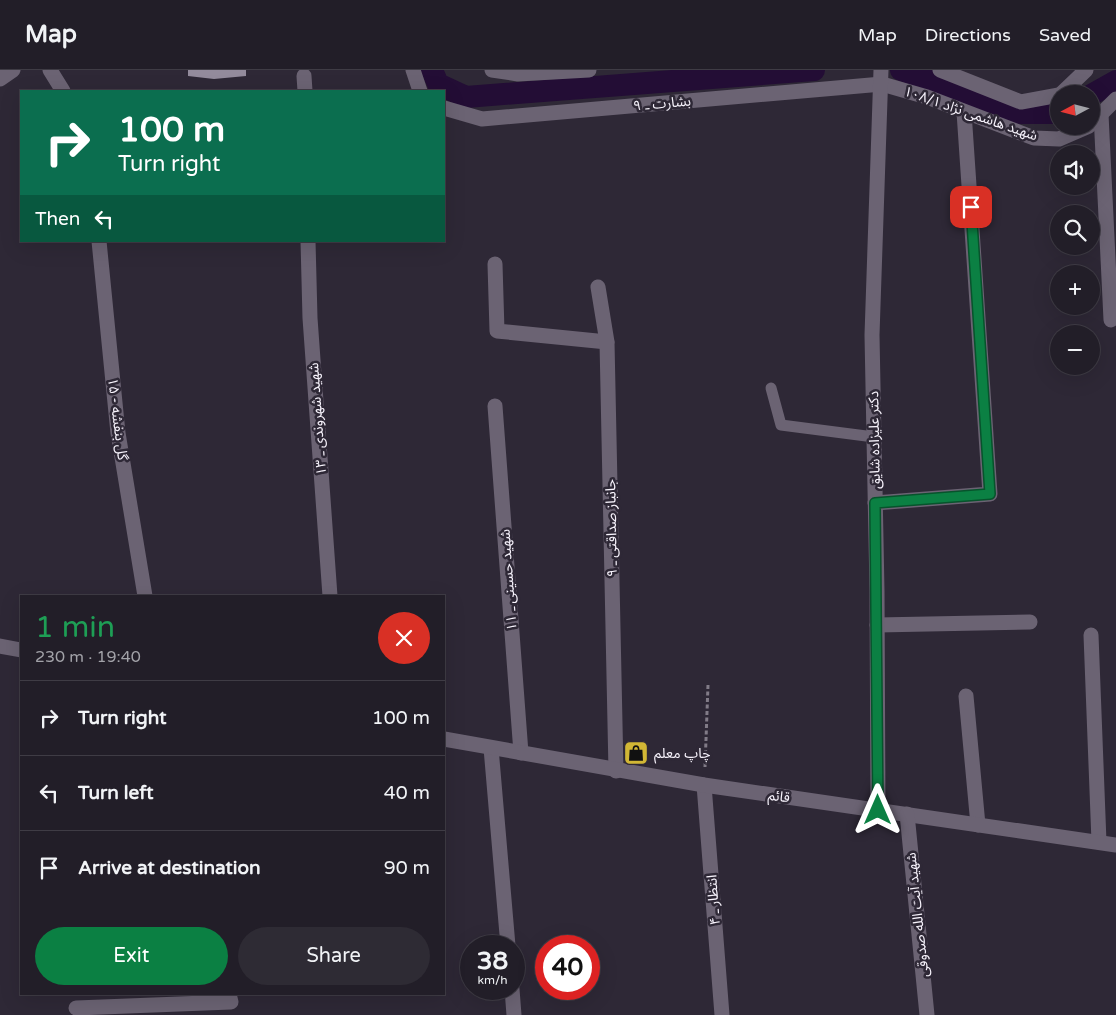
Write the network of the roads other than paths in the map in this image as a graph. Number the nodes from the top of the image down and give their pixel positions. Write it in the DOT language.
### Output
graph roads {
  1 [pos="13,70"];
  2 [pos="50,70"];
  3 [pos="412,70"];
  4 [pos="492,70"];
  5 [pos="589,70"];
  6 [pos="940,70"];
  7 [pos="1086,70"];
  8 [pos="882,77"];
  9 [pos="0,79"];
  10 [pos="1070,85"];
  11 [pos="62,90"];
  12 [pos="420,90"];
  13 [pos="1050,97"];
  14 [pos="1116,99"];
  15 [pos="445,108"];
  16 [pos="964,112"];
  17 [pos="1100,115"];
  18 [pos="1067,135"];
  19 [pos="1095,135"];
  20 [pos="99,242"];
  21 [pos="308,242"];
  22 [pos="495,264"];
  23 [pos="598,287"];
  24 [pos="1111,320"];
  25 [pos="607,342"];
  26 [pos="771,388"];
  27 [pos="495,406"];
  28 [pos="874,437"];
  29 [pos="875,503"];
  30 [pos="145,595"];
  31 [pos="330,595"];
  32 [pos="1030,622"];
  33 [pos="877,625"];
  34 [pos="1091,635"];
  35 [pos="0,646"];
  36 [pos="20,650"];
  37 [pos="966,696"];
  38 [pos="445,739"];
  39 [pos="492,748"];
  40 [pos="522,753"];
  41 [pos="616,771"];
  42 [pos="704,785"];
  43 [pos="878,810"];
  44 [pos="907,814"];
  45 [pos="978,825"];
  46 [pos="1099,842"];
  47 [pos="1116,845"];
  48 [pos="507,935"];
  49 [pos="230,998"];
  50 [pos="513,1000"];
  51 [pos="76,1008"];
  52 [pos="514,1015"];
  53 [pos="722,1015"];
  54 [pos="927,1015"];
  1 -- 9 [label="street"];
  2 -- 11 [label="street"];
  3 -- 12 [label="street"];
  4 -- 5 [label="street"];
  6 -- 13 [label="street"];
  7 -- 10 [label="street"];
  8 -- 15 [label="street, بشارت ـ ۹"];
  8 -- 16 [label="street, شهید هاشمی نژاد ۱۰۸/۱"];
  8 -- 28 [label="street, دکتر علیزاده شایق"];
  14 -- 17 [label="street, شهید هاشمی نژاد ۱۰۸/۱"];
  16 -- 18 [label="street, شهید هاشمی نژاد ۱۰۸/۱"];
  16 -- 29 [label="street"];
  19 -- 24 [label="street"];
  20 -- 30 [label="street, گل بنفشه - ۱۵"];
  21 -- 31 [label="street, شهید شهروندی ـ ۱۳"];
  22 -- 25 [label="street"];
  23 -- 25 [label="street, جانباز صداقتی ـ ۹"];
  25 -- 41 [label="street, جانباز صداقتی ـ ۹"];
  26 -- 28 [label="lane"];
  27 -- 40 [label="street, شهید حسینی ـ ۱۱"];
  28 -- 29 [label="street, دکتر علیزاده شایق"];
  29 -- 33 [label="street, دکتر علیزاده شایق"];
  32 -- 33 [label="street"];
  33 -- 43 [label="street, دکتر علیزاده شایق"];
  34 -- 46 [label="street"];
  35 -- 36 [label="street"];
  37 -- 45 [label="street"];
  38 -- 39 [label="street, قائم"];
  39 -- 40 [label="street, قائم"];
  39 -- 48 [label="street"];
  40 -- 41 [label="street, قائم"];
  41 -- 42 [label="street, قائم"];
  42 -- 43 [label="street, قائم"];
  42 -- 53 [label="street, انتظار ـ ۴"];
  43 -- 44 [label="street, قائم"];
  44 -- 45 [label="street, قائم"];
  44 -- 54 [label="street, شهید آیت الله صدوقی"];
  45 -- 46 [label="street, قائم"];
  46 -- 47 [label="street, قائم"];
  49 -- 51 [label="street"];
  50 -- 52 [label="street"];
}
